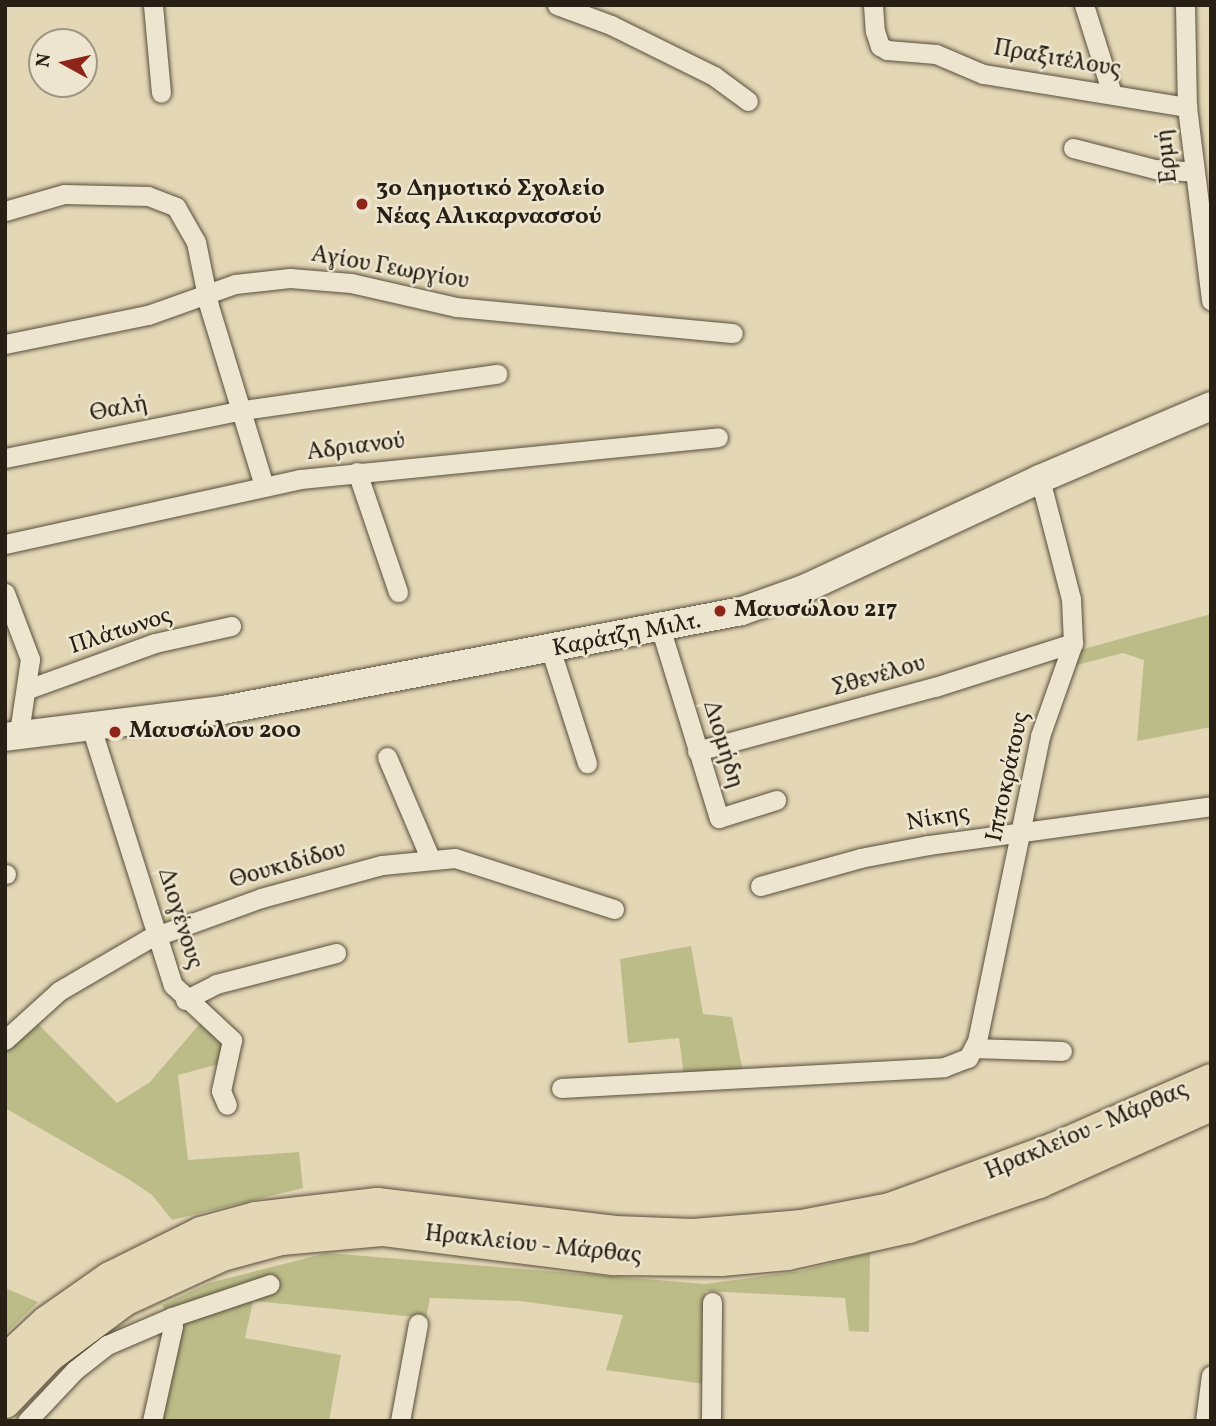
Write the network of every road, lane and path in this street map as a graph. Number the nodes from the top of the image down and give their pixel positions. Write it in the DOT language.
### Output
graph roads {
  1 [pos="153,5"];
  2 [pos="557,5"];
  3 [pos="873,5"];
  4 [pos="1084,5"];
  5 [pos="1185,5"];
  6 [pos="161,93"];
  7 [pos="1112,94"];
  8 [pos="748,101"];
  9 [pos="1187,107"];
  10 [pos="1073,148"];
  11 [pos="1194,172"];
  12 [pos="5,211"];
  13 [pos="206,292"];
  14 [pos="1211,301"];
  15 [pos="733,333"];
  16 [pos="5,344"];
  17 [pos="497,374"];
  18 [pos="1211,406"];
  19 [pos="243,410"];
  20 [pos="718,437"];
  21 [pos="5,458"];
  22 [pos="357,472"];
  23 [pos="1040,479"];
  24 [pos="264,486"];
  25 [pos="5,544"];
  26 [pos="398,592"];
  27 [pos="5,593"];
  28 [pos="231,626"];
  29 [pos="661,629"];
  30 [pos="1073,643"];
  31 [pos="551,651"];
  32 [pos="28,689"];
  33 [pos="90,724"];
  34 [pos="12,735"];
  35 [pos="697,751"];
  36 [pos="387,757"];
  37 [pos="587,764"];
  38 [pos="776,800"];
  39 [pos="1211,806"];
  40 [pos="1020,831"];
  41 [pos="430,858"];
  42 [pos="760,886"];
  43 [pos="614,909"];
  44 [pos="158,935"];
  45 [pos="336,953"];
  46 [pos="185,1000"];
  47 [pos="5,1040"];
  48 [pos="975,1048"];
  49 [pos="1062,1051"];
  50 [pos="1211,1080"];
  51 [pos="561,1088"];
  52 [pos="228,1105"];
  53 [pos="1211,1105"];
  54 [pos="270,1284"];
  55 [pos="712,1302"];
  56 [pos="172,1317"];
  57 [pos="418,1324"];
  58 [pos="5,1361"];
  59 [pos="1211,1375"];
  60 [pos="5,1402"];
  61 [pos="27,1421"];
  62 [pos="152,1421"];
  63 [pos="400,1421"];
  64 [pos="711,1421"];
  65 [pos="1205,1421"];
  1 -- 6 [label="street"];
  2 -- 8 [label="street"];
  3 -- 7 [label="street, Πραξιτέλους"];
  4 -- 7 [label="street"];
  5 -- 9 [label="street, Ερμή"];
  7 -- 9 [label="street, Πραξιτέλους"];
  9 -- 11 [label="street, Ερμή"];
  10 -- 11 [label="street"];
  11 -- 14 [label="street, Ερμή"];
  12 -- 13 [label="street"];
  13 -- 15 [label="street, Αγίου Γεωργίου"];
  13 -- 16 [label="street, Αγίου Γεωργίου"];
  13 -- 19 [label="street"];
  17 -- 19 [label="street, Θαλή"];
  18 -- 23 [label="street, Καράτζη Μιλτ."];
  19 -- 21 [label="street, Θαλή"];
  19 -- 24 [label="street"];
  20 -- 22 [label="street, Αδριανού"];
  22 -- 24 [label="street, Αδριανού"];
  22 -- 26 [label="street"];
  23 -- 29 [label="street, Καράτζη Μιλτ."];
  23 -- 30 [label="street, Ιπποκράτους"];
  24 -- 25 [label="street, Αδριανού"];
  27 -- 32 [label="street"];
  28 -- 32 [label="street, Πλάτωνος"];
  29 -- 31 [label="street, Καράτζη Μιλτ."];
  29 -- 35 [label="street, Διομήδη"];
  30 -- 35 [label="street, Σθενέλου"];
  30 -- 40 [label="street, Ιπποκράτους"];
  31 -- 33 [label="street, Καράτζη Μιλτ."];
  31 -- 37 [label="street"];
  32 -- 34 [label="street"];
  33 -- 34 [label="street, Καράτζη Μιλτ."];
  33 -- 44 [label="street, Διογένους"];
  35 -- 38 [label="street, Διομήδη"];
  36 -- 41 [label="street"];
  39 -- 40 [label="street, Νίκης"];
  40 -- 42 [label="street, Νίκης"];
  40 -- 48 [label="street, Ιπποκράτους"];
  41 -- 43 [label="street, Θουκιδίδου"];
  41 -- 44 [label="street, Θουκιδίδου"];
  44 -- 46 [label="street, Διογένους"];
  44 -- 47 [label="street, Θουκιδίδου"];
  45 -- 46 [label="street"];
  46 -- 52 [label="street, Διογένους"];
  48 -- 49 [label="street"];
  48 -- 51 [label="street"];
  50 -- 58 [label="main road, Ηρακλείου - Μάρθας"];
  53 -- 60 [label="main road, Ηρακλείου - Μάρθας"];
  54 -- 56 [label="street"];
  55 -- 64 [label="street"];
  56 -- 61 [label="street"];
  56 -- 62 [label="street"];
  57 -- 63 [label="street"];
  59 -- 65 [label="street"];
}
